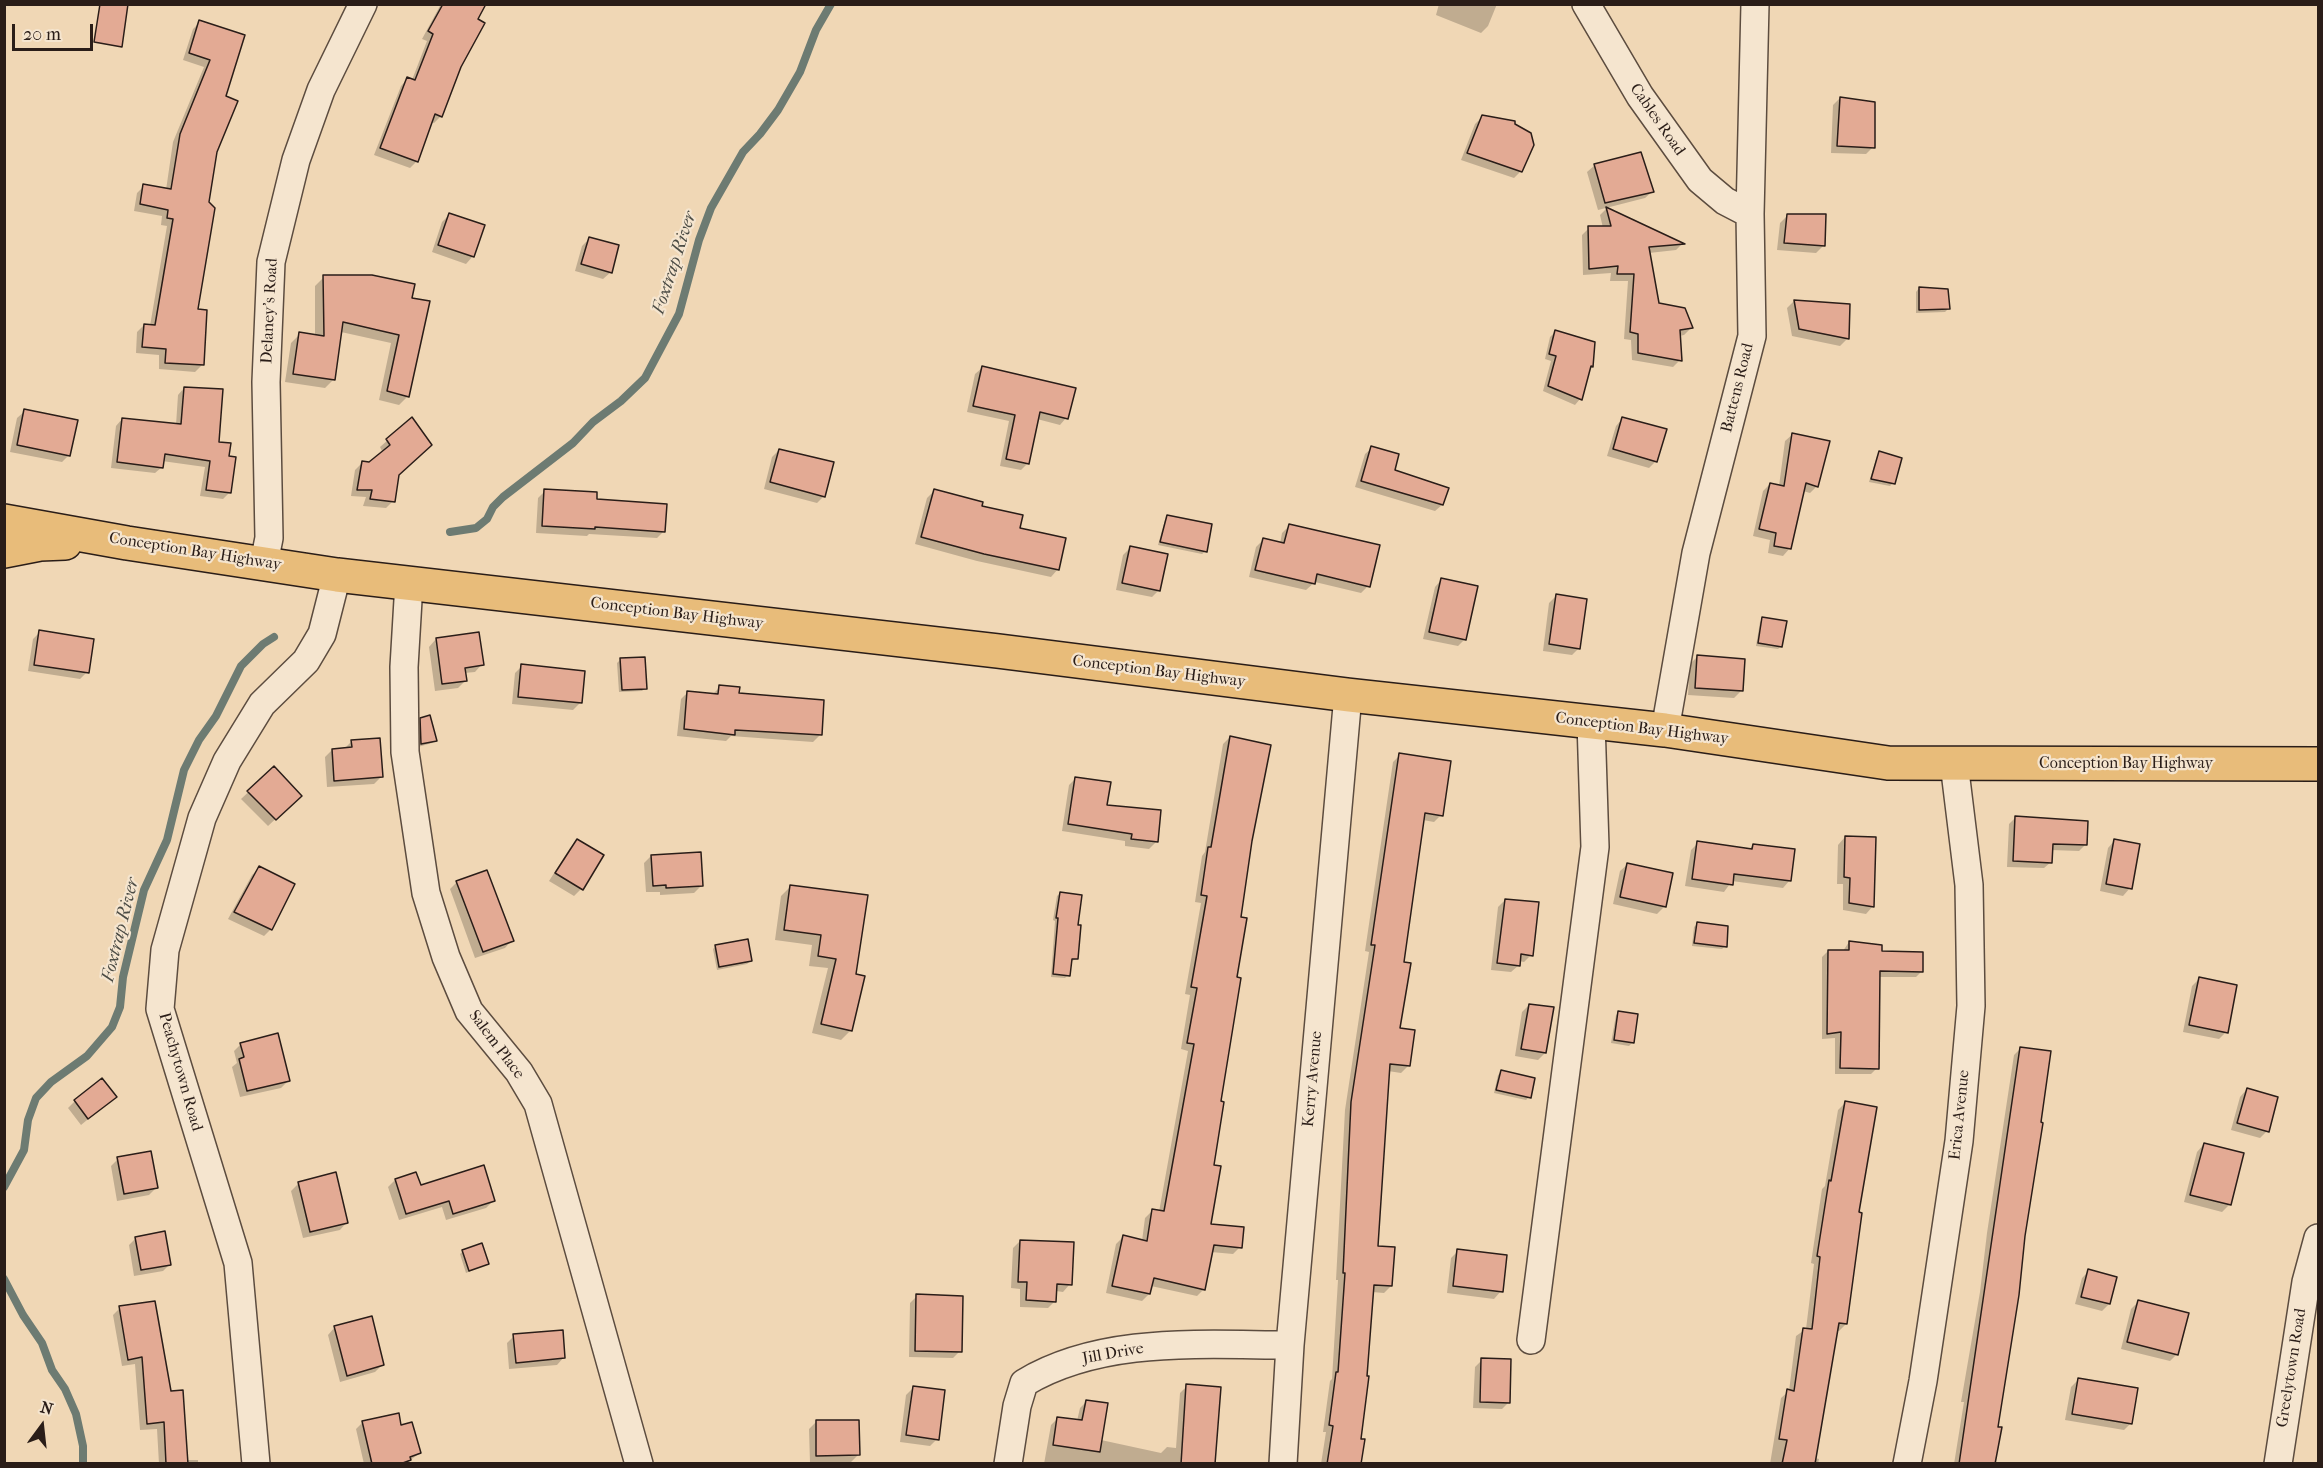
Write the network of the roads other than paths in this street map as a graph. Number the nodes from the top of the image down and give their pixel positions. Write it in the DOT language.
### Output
graph roads {
  1 [pos="363,4"];
  2 [pos="1586,4"];
  3 [pos="1755,4"];
  4 [pos="1750,214"];
  5 [pos="4,521"];
  6 [pos="127,543"];
  7 [pos="4,551"];
  8 [pos="264,563"];
  9 [pos="337,574"];
  10 [pos="409,583"];
  11 [pos="1348,695"];
  12 [pos="1591,722"];
  13 [pos="1665,730"];
  14 [pos="1954,763"];
  15 [pos="2319,764"];
  16 [pos="2319,1238"];
  17 [pos="1531,1340"];
  18 [pos="1290,1345"];
  19 [pos="256,1464"];
  20 [pos="639,1464"];
  21 [pos="1008,1464"];
  22 [pos="1283,1464"];
  23 [pos="1907,1464"];
  24 [pos="2278,1464"];
  1 -- 8 [label="street, Delaney's Road"];
  2 -- 4 [label="street, Cables Road"];
  3 -- 4 [label="street, Battens Road"];
  4 -- 13 [label="street, Battens Road"];
  5 -- 6 [label="main road, Conception Bay Highway"];
  6 -- 7 [label="main road"];
  6 -- 8 [label="main road, Conception Bay Highway"];
  8 -- 9 [label="main road, Conception Bay Highway"];
  9 -- 10 [label="main road, Conception Bay Highway"];
  9 -- 19 [label="street, Peachytown Road"];
  10 -- 11 [label="main road, Conception Bay Highway"];
  10 -- 20 [label="street, Salem Place"];
  11 -- 12 [label="main road, Conception Bay Highway"];
  11 -- 18 [label="street, Kerry Avenue"];
  12 -- 13 [label="main road, Conception Bay Highway"];
  12 -- 17 [label="street"];
  13 -- 14 [label="main road, Conception Bay Highway"];
  14 -- 15 [label="main road, Conception Bay Highway"];
  14 -- 23 [label="street, Erica Avenue"];
  16 -- 24 [label="street, Greelytown Road"];
  18 -- 21 [label="street, Jill Drive"];
  18 -- 22 [label="street, Kerry Avenue"];
}
